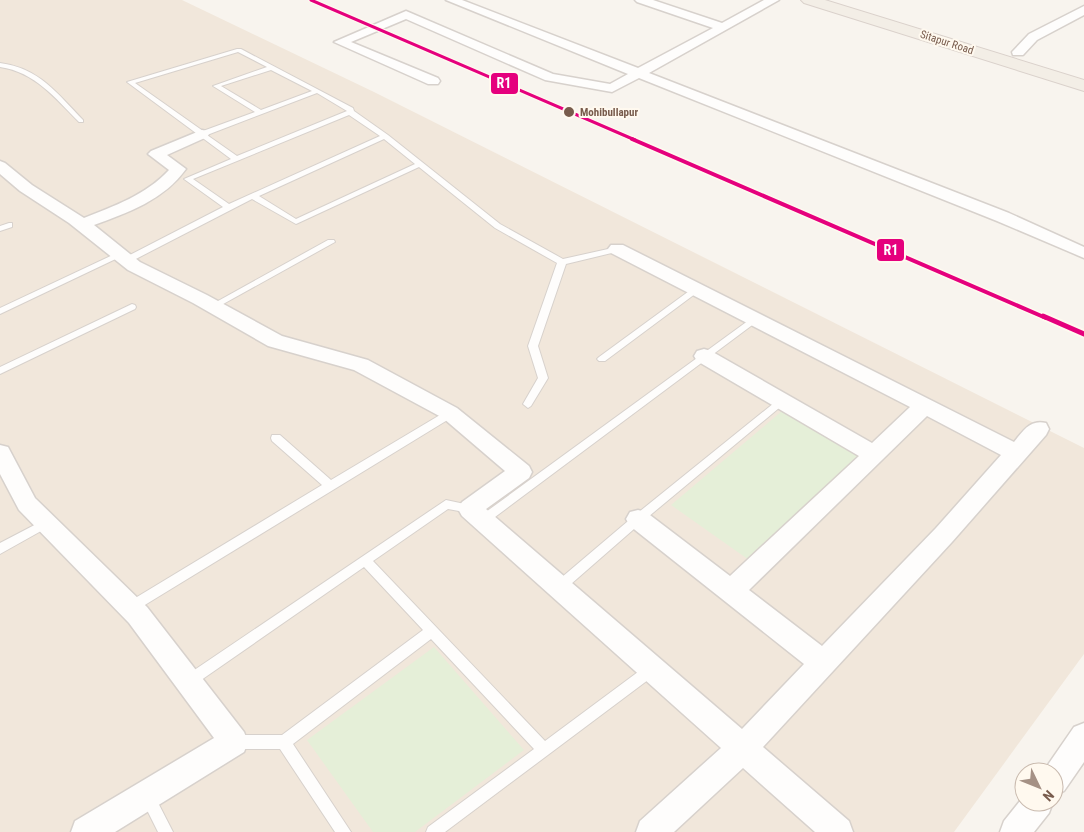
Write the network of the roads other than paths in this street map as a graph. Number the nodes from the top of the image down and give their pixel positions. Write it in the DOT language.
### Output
graph roads {
  1 [pos="452,0"];
  2 [pos="641,0"];
  3 [pos="772,0"];
  4 [pos="809,0"];
  5 [pos="848,0"];
  6 [pos="1084,10"];
  7 [pos="723,27"];
  8 [pos="1018,52"];
  9 [pos="0,65"];
  10 [pos="273,68"];
  11 [pos="640,73"];
  12 [pos="1084,73"];
  13 [pos="433,81"];
  14 [pos="1084,86"];
  15 [pos="317,90"];
  16 [pos="260,112"];
  17 [pos="350,112"];
  18 [pos="81,122"];
  19 [pos="202,134"];
  20 [pos="386,136"];
  21 [pos="236,159"];
  22 [pos="420,164"];
  23 [pos="0,166"];
  24 [pos="253,196"];
  25 [pos="228,207"];
  26 [pos="82,224"];
  27 [pos="9,225"];
  28 [pos="0,229"];
  29 [pos="331,242"];
  30 [pos="617,249"];
  31 [pos="1084,253"];
  32 [pos="123,258"];
  33 [pos="562,262"];
  34 [pos="696,289"];
  35 [pos="213,306"];
  36 [pos="132,307"];
  37 [pos="0,310"];
  38 [pos="756,318"];
  39 [pos="704,356"];
  40 [pos="602,359"];
  41 [pos="0,371"];
  42 [pos="782,401"];
  43 [pos="528,404"];
  44 [pos="925,406"];
  45 [pos="450,413"];
  46 [pos="1038,429"];
  47 [pos="276,438"];
  48 [pos="0,453"];
  49 [pos="1016,453"];
  50 [pos="874,455"];
  51 [pos="330,486"];
  52 [pos="476,514"];
  53 [pos="638,519"];
  54 [pos="46,524"];
  55 [pos="0,549"];
  56 [pos="365,560"];
  57 [pos="559,587"];
  58 [pos="732,590"];
  59 [pos="130,607"];
  60 [pos="432,631"];
  61 [pos="823,663"];
  62 [pos="652,669"];
  63 [pos="189,682"];
  64 [pos="1084,737"];
  65 [pos="234,742"];
  66 [pos="284,742"];
  67 [pos="743,748"];
  68 [pos="544,750"];
  69 [pos="1064,766"];
  70 [pos="146,795"];
  71 [pos="1031,812"];
  72 [pos="86,832"];
  73 [pos="166,832"];
  74 [pos="344,832"];
  75 [pos="434,832"];
  76 [pos="651,832"];
  77 [pos="838,832"];
  78 [pos="1016,832"];
  1 -- 11 [label="street"];
  2 -- 7 [label="street"];
  3 -- 7 [label="street"];
  4 -- 14 [label="main road, Sitapur Road"];
  5 -- 8 [label="main road, Sitapur Road"];
  6 -- 8 [label="street"];
  7 -- 11 [label="street"];
  8 -- 12 [label="main road, Sitapur Road"];
  9 -- 18 [label="lane"];
  10 -- 15 [label="lane"];
  10 -- 16 [label="lane"];
  10 -- 19 [label="lane"];
  11 -- 13 [label="street"];
  11 -- 31 [label="street"];
  15 -- 16 [label="lane"];
  15 -- 17 [label="lane"];
  16 -- 19 [label="lane"];
  17 -- 20 [label="lane"];
  17 -- 21 [label="lane"];
  19 -- 21 [label="lane"];
  19 -- 26 [label="street"];
  20 -- 22 [label="lane"];
  20 -- 24 [label="lane"];
  21 -- 25 [label="lane"];
  22 -- 24 [label="lane"];
  22 -- 33 [label="lane"];
  23 -- 26 [label="street"];
  24 -- 25 [label="lane"];
  25 -- 32 [label="lane"];
  26 -- 32 [label="street"];
  27 -- 28 [label="lane"];
  29 -- 35 [label="lane"];
  30 -- 33 [label="lane"];
  30 -- 34 [label="street"];
  32 -- 35 [label="street"];
  32 -- 37 [label="lane"];
  33 -- 43 [label="lane"];
  34 -- 38 [label="street"];
  34 -- 40 [label="lane"];
  35 -- 45 [label="street"];
  36 -- 41 [label="lane"];
  38 -- 39 [label="lane"];
  38 -- 44 [label="street"];
  39 -- 42 [label="street"];
  39 -- 52 [label="lane"];
  42 -- 50 [label="street"];
  42 -- 53 [label="lane"];
  44 -- 49 [label="street"];
  44 -- 50 [label="street"];
  45 -- 51 [label="lane"];
  45 -- 52 [label="street"];
  46 -- 49 [label="street"];
  47 -- 51 [label="lane"];
  48 -- 54 [label="street"];
  49 -- 61 [label="street"];
  50 -- 58 [label="street"];
  51 -- 59 [label="lane"];
  52 -- 56 [label="lane"];
  52 -- 57 [label="street"];
  53 -- 57 [label="lane"];
  53 -- 58 [label="street"];
  54 -- 55 [label="lane"];
  54 -- 59 [label="street"];
  56 -- 60 [label="lane"];
  56 -- 63 [label="lane"];
  57 -- 62 [label="street"];
  58 -- 61 [label="street"];
  59 -- 63 [label="street"];
  60 -- 66 [label="lane"];
  60 -- 68 [label="lane"];
  61 -- 67 [label="street"];
  62 -- 67 [label="street"];
  62 -- 68 [label="lane"];
  63 -- 65 [label="street"];
  64 -- 69 [label="street"];
  65 -- 66 [label="lane"];
  65 -- 70 [label="street"];
  66 -- 74 [label="lane"];
  67 -- 76 [label="street"];
  67 -- 77 [label="street"];
  68 -- 75 [label="lane"];
  70 -- 72 [label="street"];
  70 -- 73 [label="lane"];
  71 -- 78 [label="street"];
}
